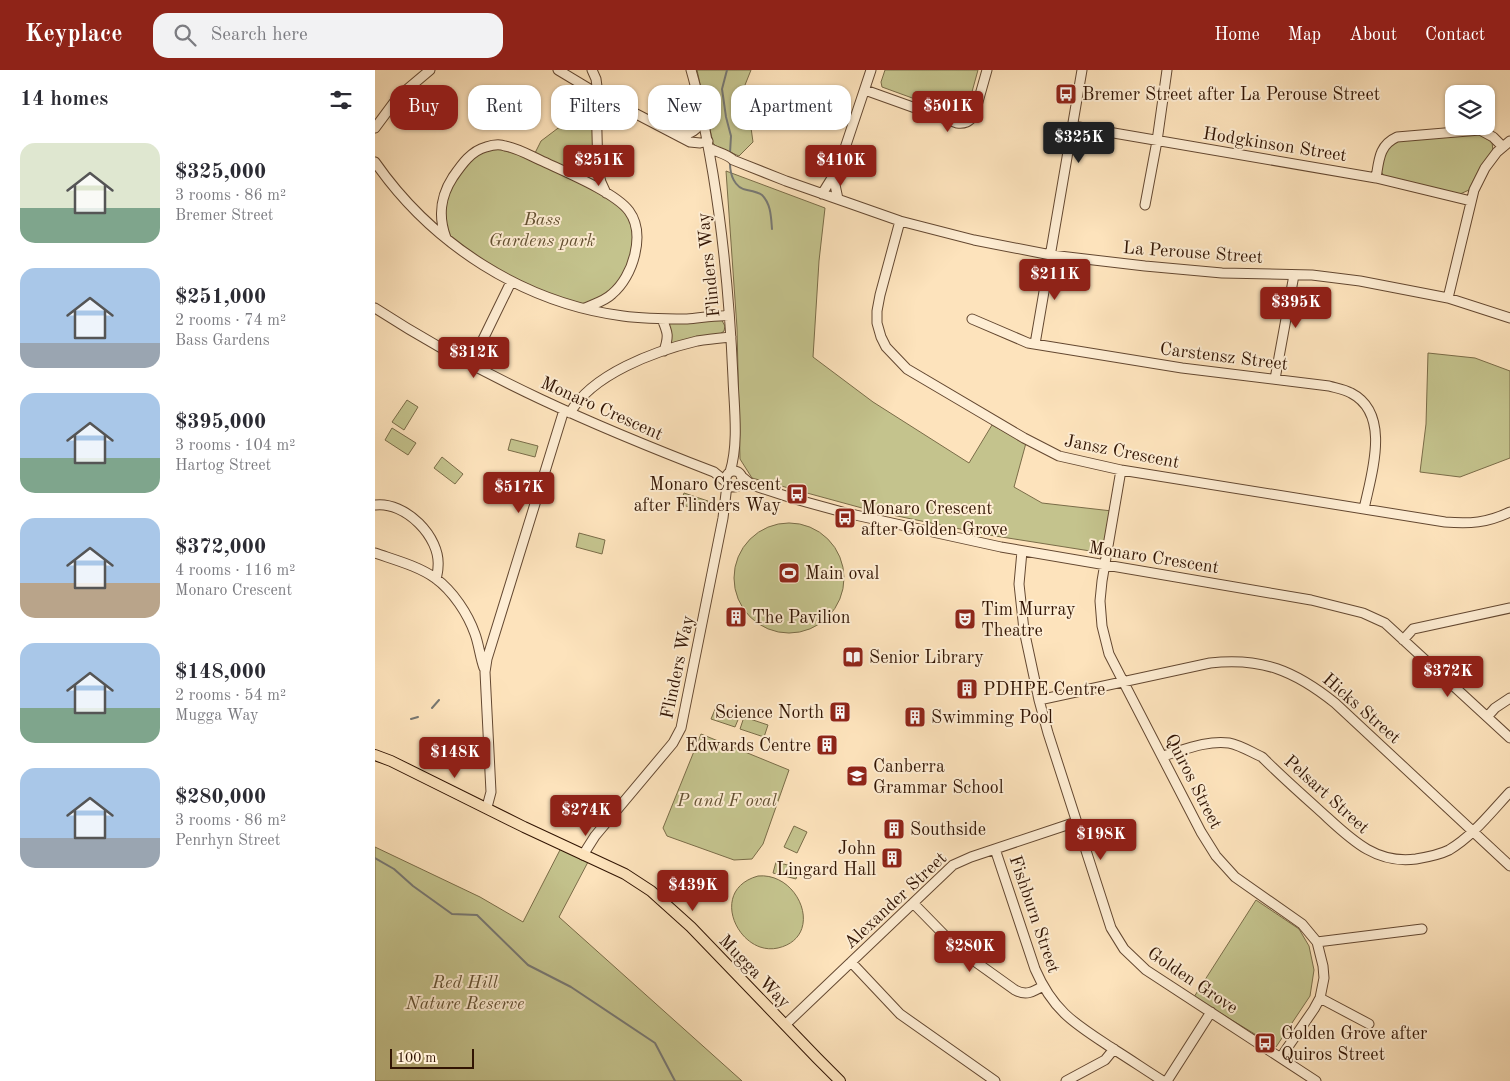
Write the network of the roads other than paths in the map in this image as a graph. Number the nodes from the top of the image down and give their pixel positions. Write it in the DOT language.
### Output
graph roads {
  1 [pos="430,70"];
  2 [pos="558,70"];
  3 [pos="592,70"];
  4 [pos="691,70"];
  5 [pos="871,70"];
  6 [pos="987,70"];
  7 [pos="1082,70"];
  8 [pos="1167,70"];
  9 [pos="583,85"];
  10 [pos="597,85"];
  11 [pos="695,85"];
  12 [pos="865,90"];
  13 [pos="638,114"];
  14 [pos="1073,126"];
  15 [pos="375,128"];
  16 [pos="597,130"];
  17 [pos="695,130"];
  18 [pos="706,130"];
  19 [pos="675,133"];
  20 [pos="1157,141"];
  21 [pos="1510,141"];
  22 [pos="708,144"];
  23 [pos="1503,147"];
  24 [pos="731,159"];
  25 [pos="375,162"];
  26 [pos="839,166"];
  27 [pos="712,167"];
  28 [pos="598,171"];
  29 [pos="1376,178"];
  30 [pos="582,181"];
  31 [pos="606,193"];
  32 [pos="822,194"];
  33 [pos="838,199"];
  34 [pos="1471,201"];
  35 [pos="1145,205"];
  36 [pos="441,207"];
  37 [pos="418,215"];
  38 [pos="900,221"];
  39 [pos="447,240"];
  40 [pos="1051,255"];
  41 [pos="1294,275"];
  42 [pos="511,282"];
  43 [pos="612,295"];
  44 [pos="1448,298"];
  45 [pos="375,308"];
  46 [pos="585,308"];
  47 [pos="622,316"];
  48 [pos="729,316"];
  49 [pos="1510,318"];
  50 [pos="661,319"];
  51 [pos="972,319"];
  52 [pos="731,337"];
  53 [pos="1035,344"];
  54 [pos="664,350"];
  55 [pos="471,364"];
  56 [pos="1275,379"];
  57 [pos="567,412"];
  58 [pos="1121,470"];
  59 [pos="733,479"];
  60 [pos="375,505"];
  61 [pos="1364,509"];
  62 [pos="1510,512"];
  63 [pos="1022,551"];
  64 [pos="375,553"];
  65 [pos="1105,566"];
  66 [pos="436,578"];
  67 [pos="1510,608"];
  68 [pos="495,631"];
  69 [pos="475,635"];
  70 [pos="1403,640"];
  71 [pos="485,672"];
  72 [pos="1123,681"];
  73 [pos="1510,698"];
  74 [pos="1039,700"];
  75 [pos="1487,717"];
  76 [pos="1510,738"];
  77 [pos="375,755"];
  78 [pos="1163,756"];
  79 [pos="1510,792"];
  80 [pos="487,808"];
  81 [pos="1076,822"];
  82 [pos="1473,831"];
  83 [pos="995,849"];
  84 [pos="585,856"];
  85 [pos="1510,866"];
  86 [pos="913,903"];
  87 [pos="1422,929"];
  88 [pos="1317,942"];
  89 [pos="851,962"];
  90 [pos="1043,986"];
  91 [pos="1320,998"];
  92 [pos="1211,1012"];
  93 [pos="1369,1024"];
  94 [pos="785,1026"];
  95 [pos="1114,1049"];
  96 [pos="1281,1058"];
  97 [pos="840,1081"];
  98 [pos="995,1081"];
  99 [pos="1066,1081"];
  100 [pos="1165,1081"];
  101 [pos="1317,1081"];
  1 -- 15 [label="street"];
  2 -- 9 [label="street, La Perouse Street"];
  3 -- 10 [label="street"];
  4 -- 11 [label="street, Flinders Way"];
  5 -- 12 [label="street"];
  6 -- 12 [label="street"];
  7 -- 14 [label="street"];
  8 -- 20 [label="street"];
  12 -- 26 [label="street"];
  13 -- 19 [label="street, La Perouse Street"];
  14 -- 20 [label="street, Hodgkinson Street"];
  14 -- 40 [label="street"];
  16 -- 28 [label="street"];
  17 -- 19 [label="street"];
  18 -- 22 [label="street, Flinders Way"];
  19 -- 22 [label="street, La Perouse Street"];
  20 -- 29 [label="street, Hodgkinson Street"];
  20 -- 35 [label="street"];
  21 -- 23 [label="street"];
  22 -- 24 [label="street, La Perouse Street"];
  22 -- 27 [label="street, Flinders Way"];
  23 -- 29 [label="street"];
  23 -- 34 [label="street"];
  24 -- 27 [label="street"];
  24 -- 32 [label="street, La Perouse Street"];
  25 -- 37 [label="street"];
  26 -- 32 [label="street"];
  26 -- 33 [label="street"];
  27 -- 48 [label="street, Flinders Way"];
  28 -- 30 [label="street"];
  28 -- 31 [label="street"];
  29 -- 34 [label="street, Hodgkinson Street"];
  30 -- 31 [label="street"];
  30 -- 36 [label="street"];
  31 -- 43 [label="street"];
  32 -- 33 [label="street, La Perouse Street"];
  33 -- 38 [label="street, La Perouse Street"];
  34 -- 44 [label="street"];
  36 -- 37 [label="street"];
  36 -- 39 [label="street"];
  37 -- 39 [label="street"];
  38 -- 40 [label="street, La Perouse Street"];
  38 -- 58 [label="street, Jansz Crescent"];
  39 -- 42 [label="street"];
  40 -- 41 [label="street, La Perouse Street"];
  40 -- 53 [label="street"];
  41 -- 44 [label="street, La Perouse Street"];
  41 -- 56 [label="street"];
  42 -- 46 [label="street"];
  42 -- 55 [label="street"];
  43 -- 46 [label="street"];
  43 -- 47 [label="street"];
  44 -- 49 [label="street, La Perouse Street"];
  45 -- 55 [label="street, Monaro Crescent"];
  46 -- 47 [label="street"];
  47 -- 50 [label="street"];
  48 -- 50 [label="street"];
  48 -- 52 [label="street, Flinders Way"];
  50 -- 54 [label="street"];
  51 -- 53 [label="street, Carstensz Street"];
  52 -- 54 [label="street"];
  52 -- 59 [label="street, Flinders Way"];
  53 -- 56 [label="street, Carstensz Street"];
  54 -- 57 [label="street"];
  55 -- 57 [label="street, Monaro Crescent"];
  56 -- 61 [label="street, Carstensz Street"];
  57 -- 59 [label="street, Monaro Crescent"];
  57 -- 68 [label="street"];
  58 -- 61 [label="street, Jansz Crescent"];
  58 -- 65 [label="street, Quiros Street"];
  59 -- 63 [label="street, Monaro Crescent"];
  59 -- 84 [label="street, Flinders Way"];
  60 -- 66 [label="street"];
  61 -- 62 [label="street, Jansz Crescent"];
  63 -- 65 [label="street, Monaro Crescent"];
  63 -- 74 [label="street, Golden Grove"];
  64 -- 66 [label="street"];
  65 -- 70 [label="street, Monaro Crescent"];
  65 -- 72 [label="street, Quiros Street"];
  66 -- 69 [label="street"];
  67 -- 70 [label="street"];
  68 -- 69 [label="street"];
  68 -- 71 [label="street"];
  69 -- 71 [label="street"];
  70 -- 75 [label="street, Monaro Crescent"];
  71 -- 80 [label="street"];
  72 -- 74 [label="street, Hicks Street"];
  72 -- 78 [label="street, Quiros Street"];
  72 -- 82 [label="street, Hicks Street"];
  73 -- 75 [label="street"];
  74 -- 81 [label="street, Golden Grove"];
  75 -- 76 [label="street, Monaro Crescent"];
  77 -- 80 [label="main road, Mugga Way"];
  78 -- 82 [label="street, Pelsart Street"];
  78 -- 88 [label="street, Quiros Street"];
  79 -- 82 [label="street, Pelsart Street"];
  80 -- 84 [label="main road, Mugga Way"];
  81 -- 83 [label="street, Alexander Street"];
  81 -- 92 [label="street, Golden Grove"];
  82 -- 85 [label="street, Hicks Street"];
  83 -- 86 [label="street, Alexander Street"];
  83 -- 90 [label="street, Fishburn Street"];
  84 -- 94 [label="main road, Mugga Way"];
  86 -- 89 [label="street, Alexander Street"];
  86 -- 90 [label="street"];
  87 -- 88 [label="street"];
  88 -- 91 [label="street, Quiros Street"];
  89 -- 94 [label="street, Alexander Street"];
  89 -- 98 [label="street"];
  90 -- 95 [label="street, Fishburn Street"];
  91 -- 93 [label="street"];
  91 -- 96 [label="street, Quiros Street"];
  92 -- 96 [label="street, Golden Grove"];
  92 -- 100 [label="street"];
  94 -- 97 [label="main road, Mugga Way"];
  95 -- 99 [label="street"];
  95 -- 100 [label="street, Fishburn Street"];
  96 -- 101 [label="street, Golden Grove"];
}
